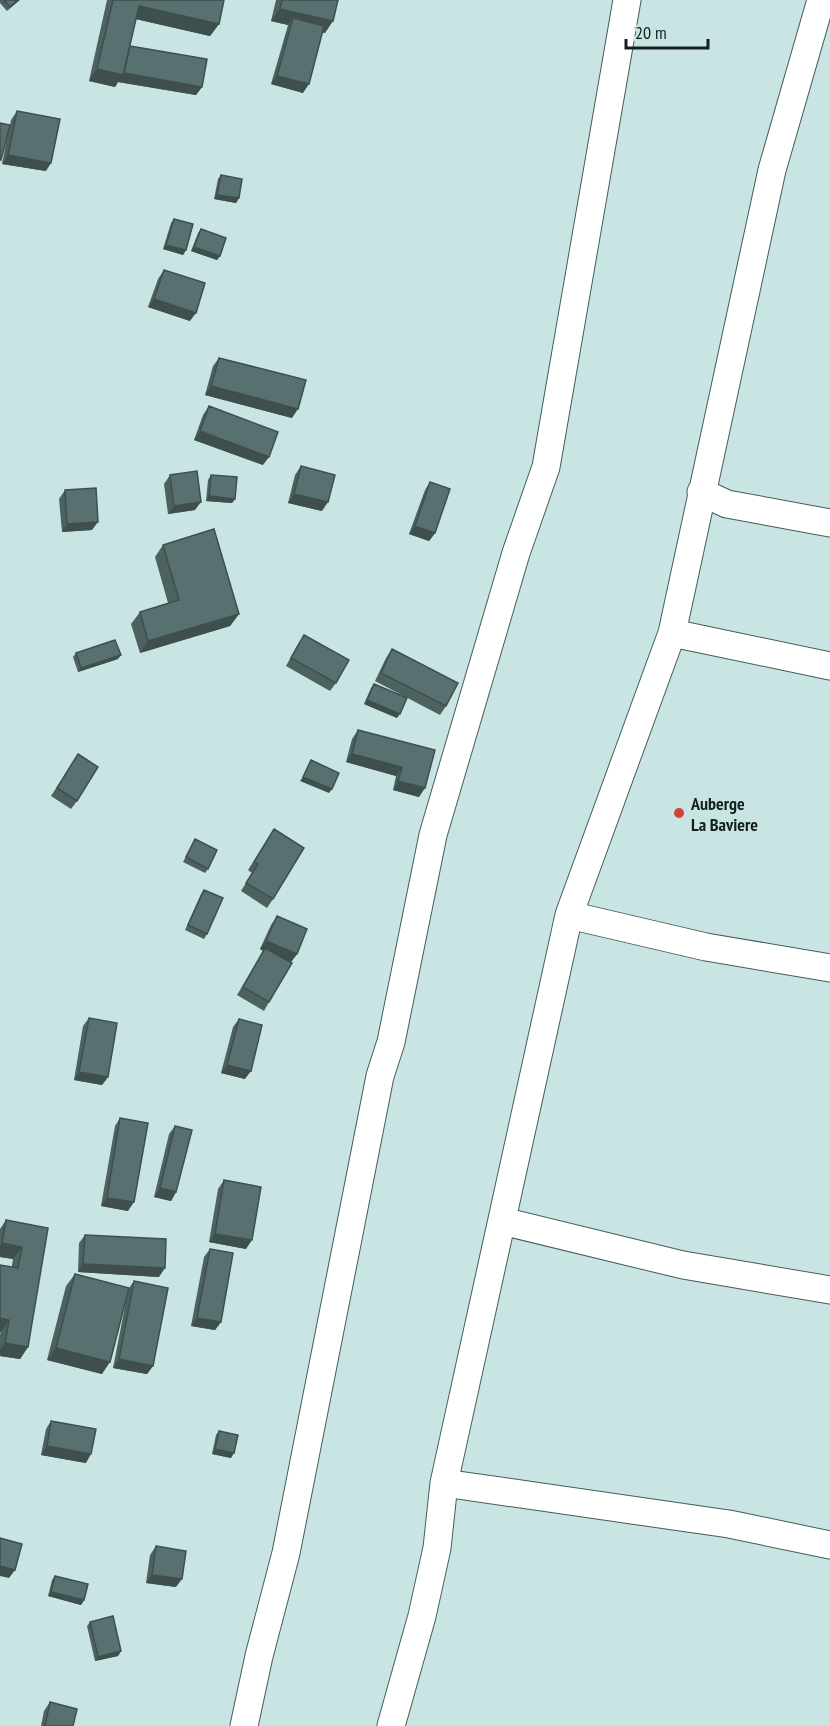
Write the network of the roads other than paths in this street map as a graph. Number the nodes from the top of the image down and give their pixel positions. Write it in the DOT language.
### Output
graph roads {
  1 [pos="627,0"];
  2 [pos="821,0"];
  3 [pos="701,492"];
  4 [pos="830,523"];
  5 [pos="672,633"];
  6 [pos="830,666"];
  7 [pos="569,915"];
  8 [pos="830,968"];
  9 [pos="502,1221"];
  10 [pos="830,1290"];
  11 [pos="444,1483"];
  12 [pos="830,1545"];
  13 [pos="244,1726"];
  14 [pos="391,1726"];
  1 -- 13 [label="street"];
  2 -- 3 [label="street"];
  3 -- 4 [label="street"];
  3 -- 5 [label="street"];
  5 -- 6 [label="street"];
  5 -- 7 [label="street"];
  7 -- 8 [label="street"];
  7 -- 9 [label="street"];
  9 -- 10 [label="street"];
  9 -- 11 [label="street"];
  11 -- 12 [label="street"];
  11 -- 14 [label="street"];
}
